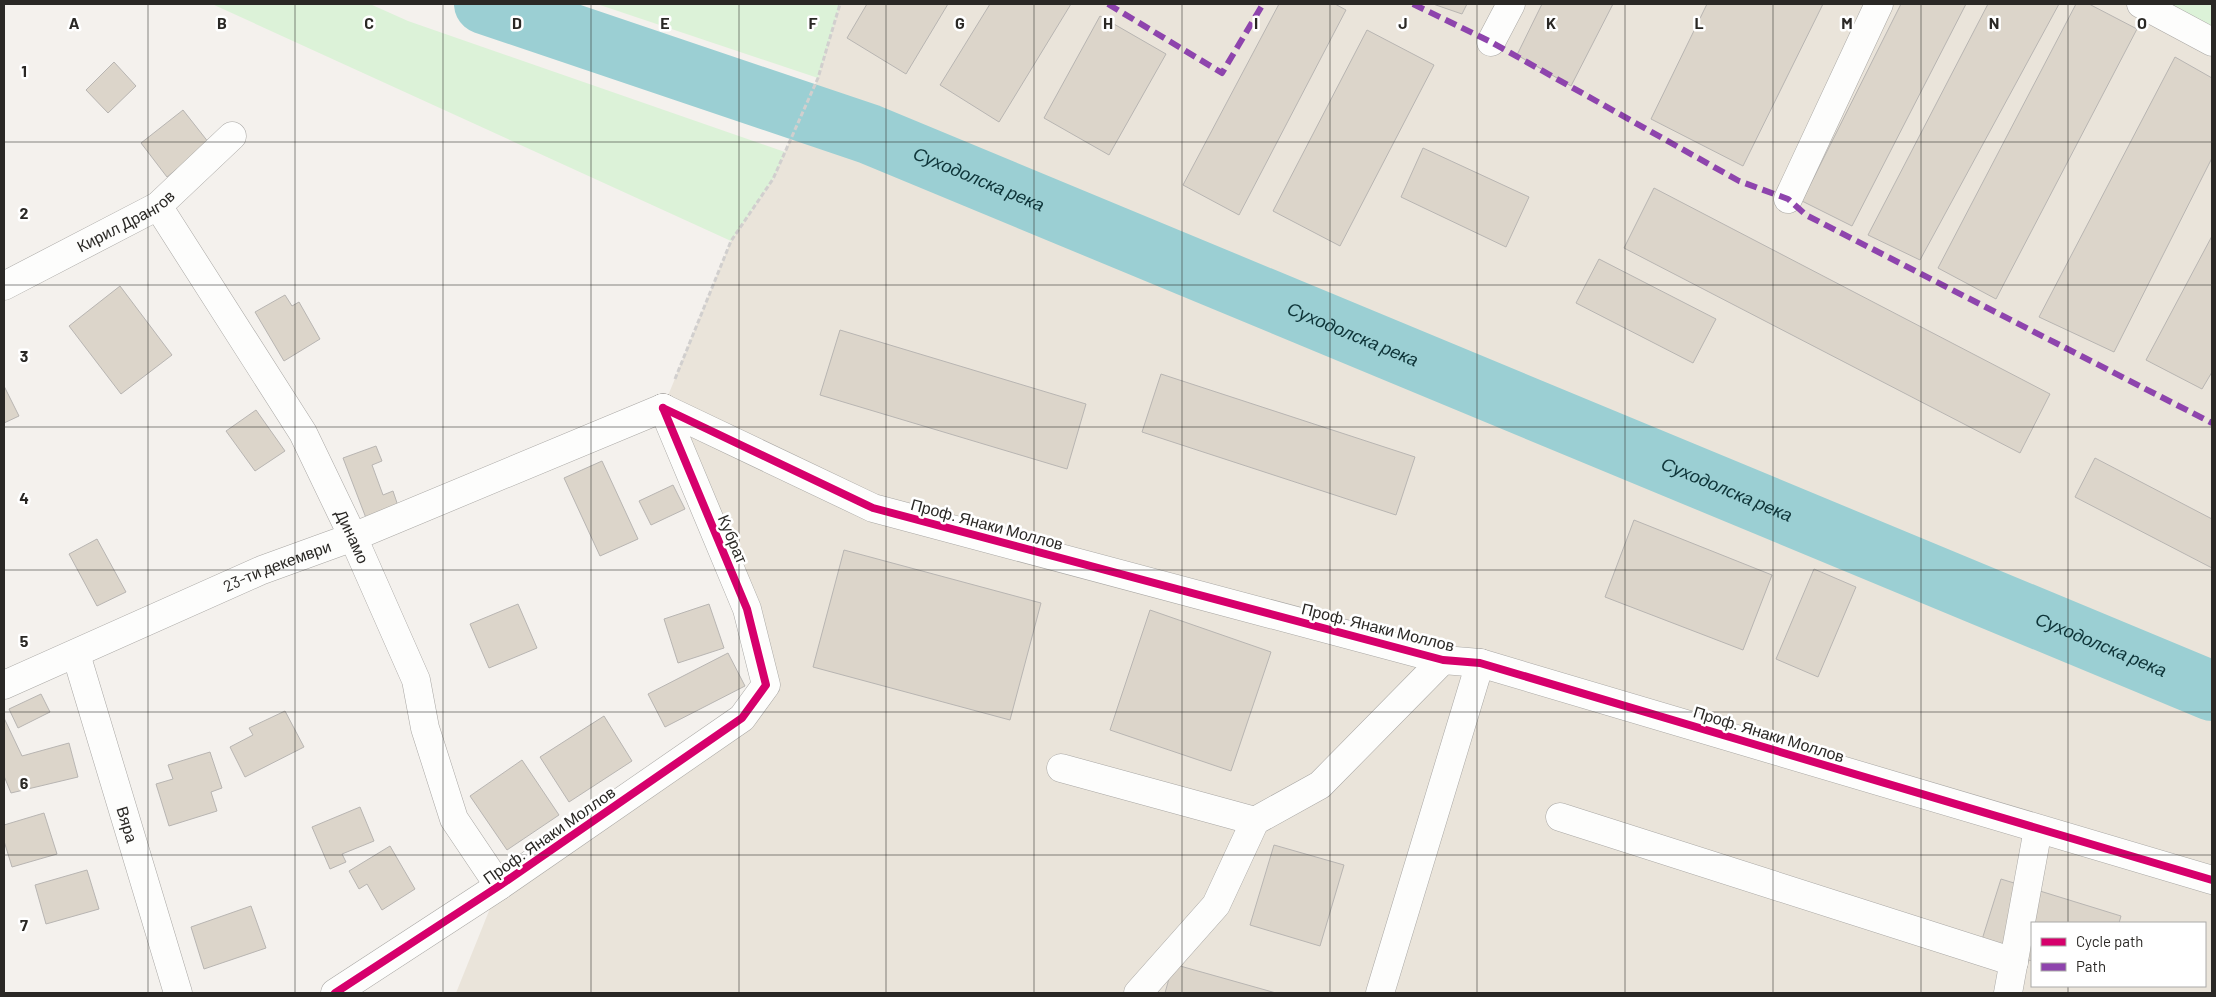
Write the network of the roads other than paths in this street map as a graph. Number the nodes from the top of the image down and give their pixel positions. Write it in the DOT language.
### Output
graph roads {
  1 [pos="1511,4"];
  2 [pos="1878,4"];
  3 [pos="2141,4"];
  4 [pos="1491,42"];
  5 [pos="2212,42"];
  6 [pos="232,136"];
  7 [pos="1788,199"];
  8 [pos="158,206"];
  9 [pos="4,286"];
  10 [pos="663,408"];
  11 [pos="353,537"];
  12 [pos="76,654"];
  13 [pos="1443,660"];
  14 [pos="1480,662"];
  15 [pos="766,685"];
  16 [pos="4,686"];
  17 [pos="1061,768"];
  18 [pos="1560,817"];
  19 [pos="1255,821"];
  20 [pos="2038,829"];
  21 [pos="2212,880"];
  22 [pos="499,886"];
  23 [pos="2014,962"];
  24 [pos="178,993"];
  25 [pos="335,993"];
  26 [pos="1138,993"];
  27 [pos="1380,993"];
  28 [pos="2008,993"];
  1 -- 4 [label="street"];
  2 -- 7 [label="street"];
  3 -- 5 [label="street"];
  6 -- 8 [label="street, Кирил Дрангов"];
  8 -- 9 [label="street, Кирил Дрангов"];
  8 -- 11 [label="street, Динамо"];
  10 -- 11 [label="street, 23-ти декември"];
  10 -- 13 [label="street, Проф. Янаки Моллов"];
  10 -- 15 [label="street, Кубрат"];
  11 -- 12 [label="street, 23-ти декември"];
  11 -- 22 [label="street, Динамо"];
  12 -- 16 [label="street, 23-ти декември"];
  12 -- 24 [label="street, Вяра"];
  13 -- 14 [label="street, Проф. Янаки Моллов"];
  13 -- 19 [label="street"];
  14 -- 20 [label="street, Проф. Янаки Моллов"];
  14 -- 27 [label="street"];
  15 -- 22 [label="street, Проф. Янаки Моллов"];
  17 -- 19 [label="street"];
  18 -- 23 [label="street"];
  19 -- 26 [label="street"];
  20 -- 21 [label="street, Проф. Янаки Моллов"];
  20 -- 23 [label="street"];
  22 -- 25 [label="street, Проф. Янаки Моллов"];
  23 -- 28 [label="street"];
}
